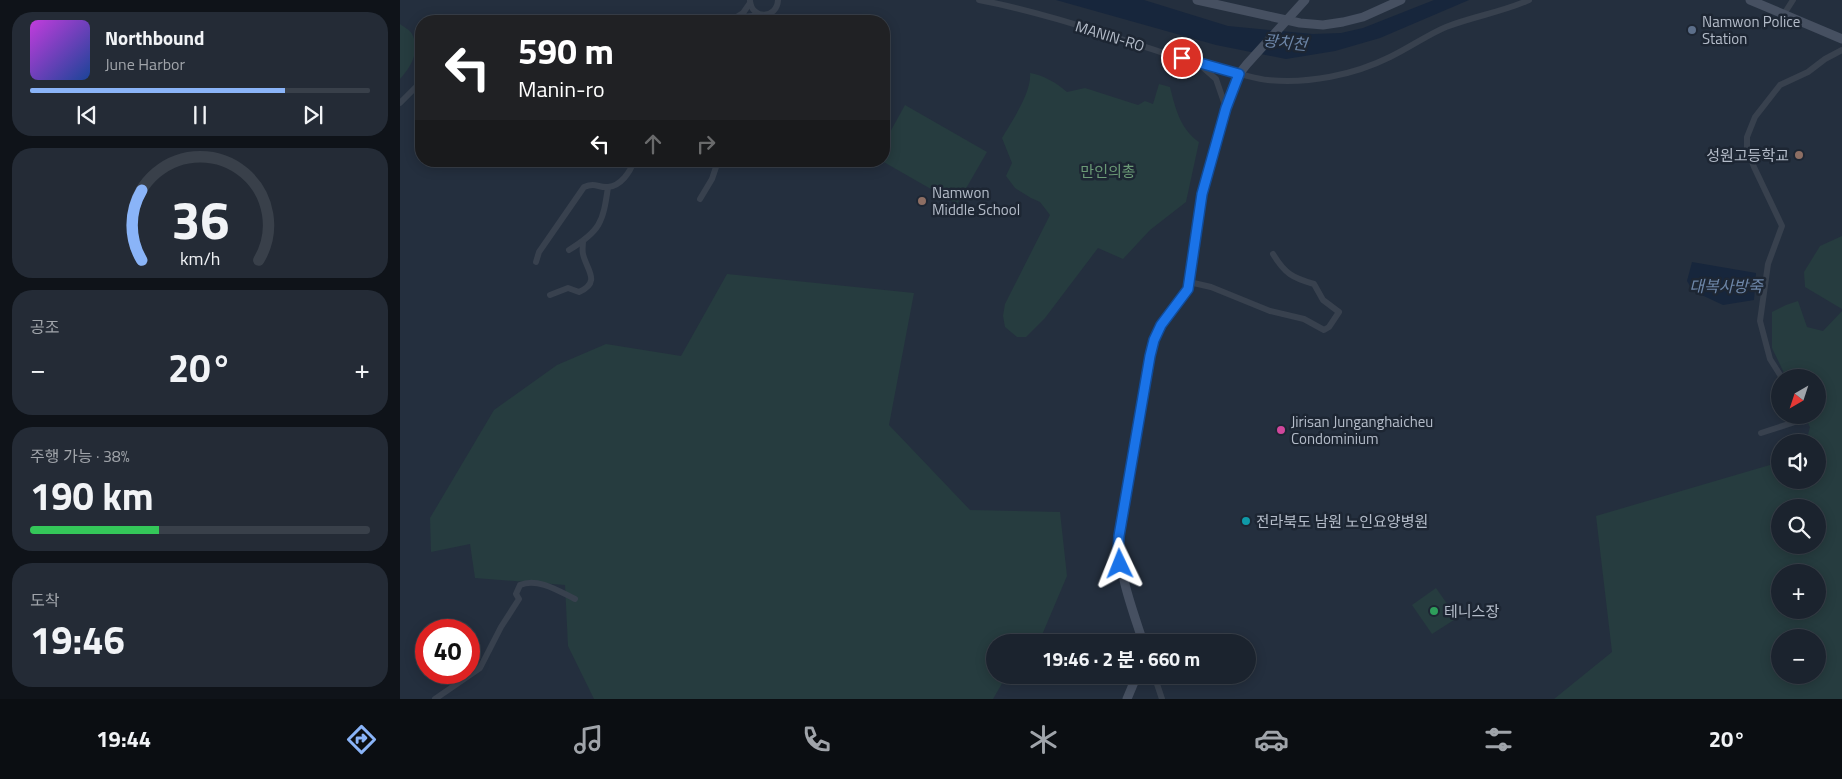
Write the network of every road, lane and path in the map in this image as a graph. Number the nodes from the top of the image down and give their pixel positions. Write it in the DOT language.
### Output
graph roads {
  1 [pos="980,0"];
  2 [pos="1197,0"];
  3 [pos="1305,0"];
  4 [pos="1401,0"];
  5 [pos="1529,0"];
  6 [pos="1750,0"];
  7 [pos="1793,0"];
  8 [pos="779,1"];
  9 [pos="750,2"];
  10 [pos="1384,3"];
  11 [pos="1784,14"];
  12 [pos="739,15"];
  13 [pos="758,15"];
  14 [pos="768,15"];
  15 [pos="1286,22"];
  16 [pos="1842,39"];
  17 [pos="1842,50"];
  18 [pos="1197,63"];
  19 [pos="1239,74"];
  20 [pos="415,88"];
  21 [pos="400,103"];
  22 [pos="1226,108"];
  23 [pos="631,167"];
  24 [pos="716,167"];
  25 [pos="608,187"];
  26 [pos="700,199"];
  27 [pos="583,241"];
  28 [pos="569,250"];
  29 [pos="1273,254"];
  30 [pos="536,262"];
  31 [pos="1189,282"];
  32 [pos="550,295"];
  33 [pos="1776,369"];
  34 [pos="1789,424"];
  35 [pos="1761,433"];
  36 [pos="575,599"];
  37 [pos="1141,634"];
  38 [pos="1133,684"];
  39 [pos="1157,684"];
  40 [pos="435,699"];
  41 [pos="1127,699"];
  42 [pos="1162,699"];
  1 -- 18 [label="street, MANIN-RO"];
  2 -- 15 [label="street"];
  3 -- 15 [label="street"];
  4 -- 10 [label="street"];
  5 -- 19 [label="street, MANIN-RO"];
  6 -- 11 [label="street"];
  7 -- 11 [label="street"];
  8 -- 14 [label="street"];
  9 -- 12 [label="street"];
  9 -- 13 [label="street"];
  10 -- 15 [label="street"];
  11 -- 16 [label="street"];
  15 -- 19 [label="street"];
  17 -- 33 [label="street"];
  18 -- 19 [label="street, MANIN-RO"];
  18 -- 22 [label="street"];
  19 -- 22 [label="street"];
  20 -- 21 [label="street"];
  22 -- 31 [label="street"];
  23 -- 25 [label="street"];
  24 -- 26 [label="street"];
  25 -- 27 [label="street"];
  25 -- 30 [label="street"];
  27 -- 28 [label="street"];
  27 -- 32 [label="street"];
  29 -- 31 [label="street"];
  31 -- 37 [label="street"];
  34 -- 35 [label="street"];
  36 -- 40 [label="street"];
  38 -- 41 [label="street"];
  39 -- 42 [label="street"];
}
